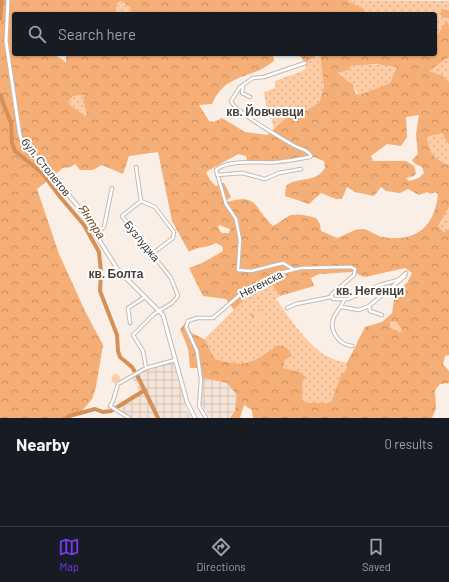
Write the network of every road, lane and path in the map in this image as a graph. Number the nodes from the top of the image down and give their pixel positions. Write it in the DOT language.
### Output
graph roads {
  1 [pos="8,0"];
  2 [pos="305,64"];
  3 [pos="244,84"];
  4 [pos="250,97"];
  5 [pos="136,167"];
  6 [pos="301,169"];
  7 [pos="217,175"];
  8 [pos="112,188"];
  9 [pos="140,201"];
  10 [pos="96,233"];
  11 [pos="152,254"];
  12 [pos="293,269"];
  13 [pos="146,297"];
  14 [pos="331,297"];
  15 [pos="344,300"];
  16 [pos="369,306"];
  17 [pos="341,307"];
  18 [pos="287,308"];
  19 [pos="160,311"];
  20 [pos="382,316"];
  21 [pos="130,322"];
  22 [pos="352,346"];
  23 [pos="175,360"];
  24 [pos="146,368"];
  25 [pos="129,418"];
  26 [pos="195,418"];
  27 [pos="206,418"];
  1 -- 10 [label="main road, бул. Столетов"];
  2 -- 3 [label="street"];
  3 -- 4 [label="street"];
  3 -- 7 [label="street"];
  5 -- 9 [label="street"];
  6 -- 7 [label="street"];
  7 -- 12 [label="street"];
  8 -- 10 [label="street"];
  9 -- 11 [label="street, Бузлуджа"];
  9 -- 11 [label="street"];
  10 -- 13 [label="main road, бул. Столетов"];
  11 -- 19 [label="street, Бузлуджа"];
  12 -- 14 [label="street, Негенска"];
  12 -- 27 [label="street, Негенска"];
  13 -- 19 [label="main road, бул. Столетов"];
  13 -- 21 [label="street"];
  14 -- 15 [label="street"];
  14 -- 18 [label="street"];
  15 -- 16 [label="street"];
  15 -- 17 [label="street"];
  16 -- 17 [label="street"];
  16 -- 20 [label="street"];
  17 -- 22 [label="street"];
  19 -- 23 [label="main road, бул. Столетов"];
  19 -- 24 [label="street"];
  23 -- 24 [label="street"];
  23 -- 26 [label="main road, бул. Столетов"];
  24 -- 25 [label="street"];
}
